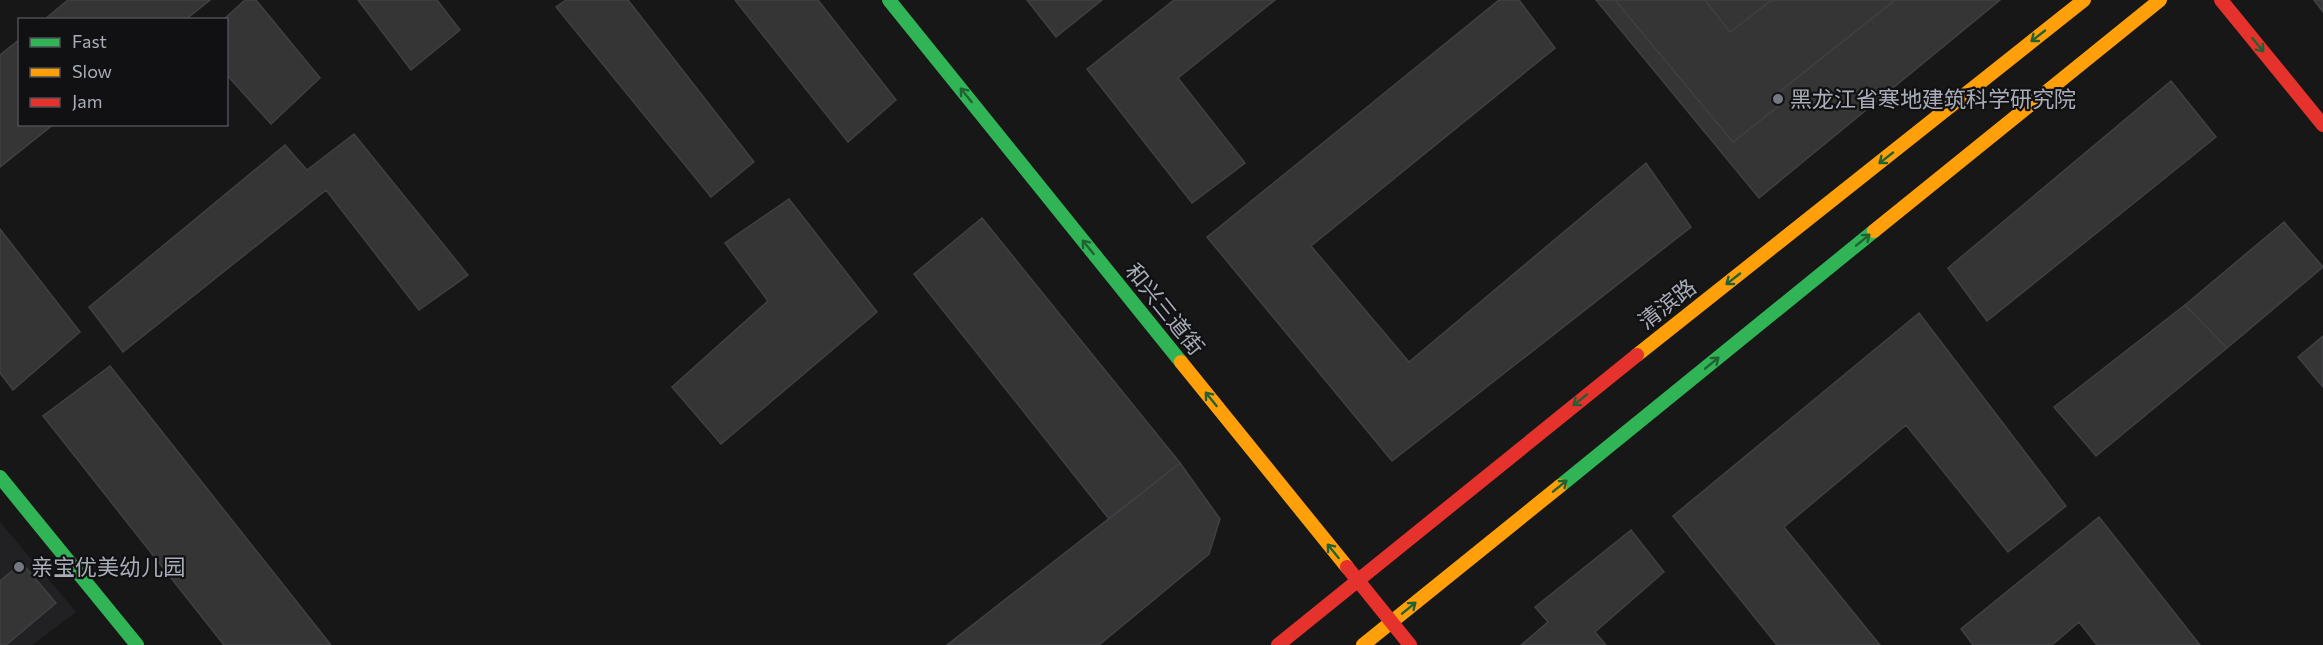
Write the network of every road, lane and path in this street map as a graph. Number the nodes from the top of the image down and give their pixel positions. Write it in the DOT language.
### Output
graph roads {
  1 [pos="889,0"];
  2 [pos="2084,0"];
  3 [pos="2160,0"];
  4 [pos="2221,0"];
  5 [pos="2323,125"];
  6 [pos="0,477"];
  7 [pos="1358,580"];
  8 [pos="1391,622"];
  9 [pos="137,645"];
  10 [pos="1278,645"];
  11 [pos="1363,645"];
  12 [pos="1410,645"];
  7 -- 1 [label="main road, 和兴三道街, one-way"];
  2 -- 7 [label="main road, 清滨路, one-way"];
  8 -- 3 [label="main road, one-way"];
  4 -- 5 [label="main road, one-way"];
  6 -- 9 [label="main road"];
  7 -- 8 [label="main road, 和兴三道街"];
  7 -- 10 [label="main road, 清滨路"];
  8 -- 11 [label="main road"];
  8 -- 12 [label="main road, 和兴三道街"];
}
